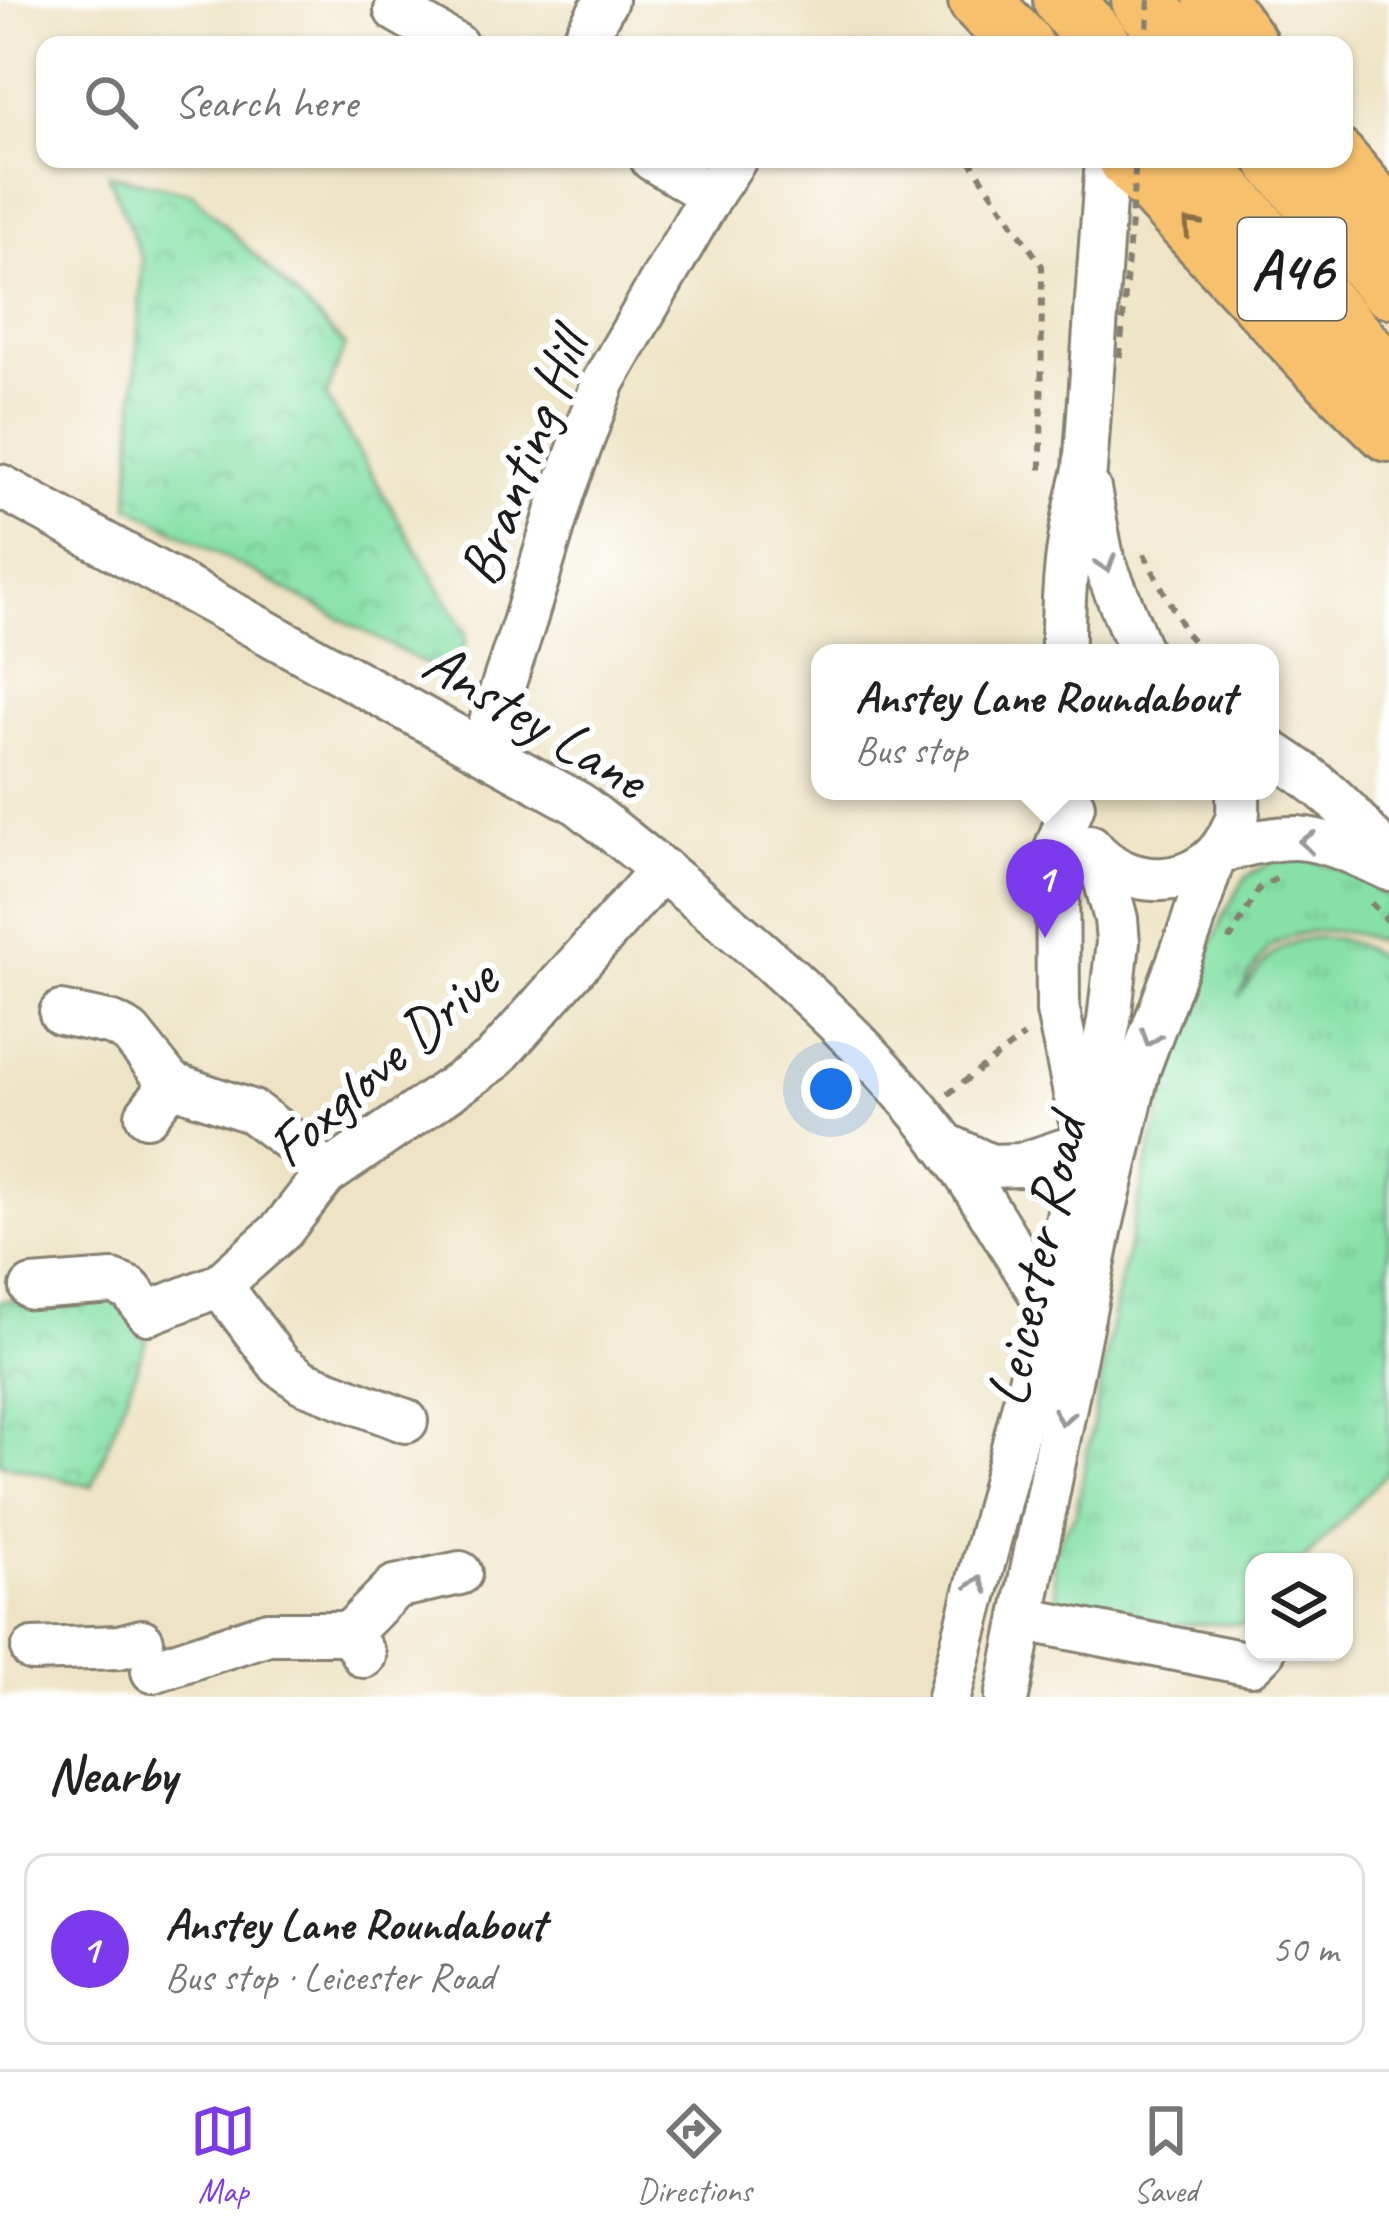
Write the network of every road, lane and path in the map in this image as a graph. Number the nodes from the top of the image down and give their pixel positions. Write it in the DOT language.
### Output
graph roads {
  1 [pos="606,0"];
  2 [pos="979,0"];
  3 [pos="1064,0"];
  4 [pos="1119,0"];
  5 [pos="1146,0"];
  6 [pos="1214,0"];
  7 [pos="391,18"];
  8 [pos="434,36"];
  9 [pos="586,36"];
  10 [pos="1013,36"];
  11 [pos="1094,36"];
  12 [pos="1117,36"];
  13 [pos="1146,36"];
  14 [pos="1172,36"];
  15 [pos="1240,36"];
  16 [pos="667,168"];
  17 [pos="729,168"];
  18 [pos="975,168"];
  19 [pos="1107,168"];
  20 [pos="1131,168"];
  21 [pos="1140,168"];
  22 [pos="1203,168"];
  23 [pos="1284,168"];
  24 [pos="1344,168"];
  25 [pos="711,195"];
  26 [pos="1389,221"];
  27 [pos="1389,287"];
  28 [pos="1106,347"];
  29 [pos="1389,378"];
  30 [pos="1389,430"];
  31 [pos="1085,470"];
  32 [pos="1042,478"];
  33 [pos="0,486"];
  34 [pos="1138,541"];
  35 [pos="1063,644"];
  36 [pos="1137,644"];
  37 [pos="1196,644"];
  38 [pos="482,749"];
  39 [pos="1279,757"];
  40 [pos="1072,800"];
  41 [pos="1073,800"];
  42 [pos="1238,800"];
  43 [pos="1217,855"];
  44 [pos="1100,860"];
  45 [pos="1389,865"];
  46 [pos="662,869"];
  47 [pos="61,1013"];
  48 [pos="1024,1036"];
  49 [pos="933,1129"];
  50 [pos="1084,1140"];
  51 [pos="325,1175"];
  52 [pos="220,1285"];
  53 [pos="32,1288"];
  54 [pos="1049,1307"];
  55 [pos="406,1421"];
  56 [pos="460,1573"];
  57 [pos="1023,1619"];
  58 [pos="33,1650"];
  59 [pos="147,1659"];
  60 [pos="1254,1661"];
  61 [pos="949,1697"];
  62 [pos="1007,1697"];
  1 -- 9 [label="street"];
  2 -- 10 [label="highway"];
  3 -- 11 [label="highway"];
  4 -- 12 [label="street"];
  5 -- 13 [label="path, bridge"];
  5 -- 14 [label="highway"];
  6 -- 15 [label="highway"];
  7 -- 8 [label="street"];
  16 -- 25 [label="street"];
  17 -- 25 [label="street, Branting Hill"];
  18 -- 32 [label="path"];
  19 -- 28 [label="street"];
  20 -- 28 [label="path, bridge"];
  30 -- 21 [label="highway, one-way"];
  22 -- 29 [label="highway, A46"];
  23 -- 27 [label="highway, A46"];
  24 -- 26 [label="highway"];
  25 -- 38 [label="street, Branting Hill"];
  28 -- 31 [label="street"];
  31 -- 35 [label="street"];
  31 -- 36 [label="street, one-way"];
  33 -- 38 [label="street, Anstey Lane"];
  34 -- 37 [label="path"];
  38 -- 46 [label="street, Anstey Lane"];
  39 -- 45 [label="street"];
  40 -- 50 [label="street"];
  41 -- 44 [label="street, Leicester Road"];
  42 -- 43 [label="street, Leicester Road"];
  43 -- 44 [label="street"];
  45 -- 43 [label="street, one-way"];
  43 -- 57 [label="street, Leicester Road, one-way"];
  44 -- 50 [label="street, Leicester Road"];
  46 -- 49 [label="street, Anstey Lane"];
  46 -- 51 [label="street, Foxglove Drive"];
  47 -- 51 [label="street"];
  48 -- 49 [label="path"];
  49 -- 50 [label="street, Anstey Lane"];
  49 -- 54 [label="street, Anstey Lane"];
  50 -- 54 [label="street, Leicester Road"];
  51 -- 52 [label="street, Foxglove Drive"];
  52 -- 53 [label="street, Foxglove Drive"];
  52 -- 55 [label="street"];
  61 -- 54 [label="street, Leicester Road, one-way"];
  56 -- 59 [label="street"];
  57 -- 60 [label="street"];
  57 -- 62 [label="street, Leicester Road"];
  58 -- 59 [label="street"];
}
